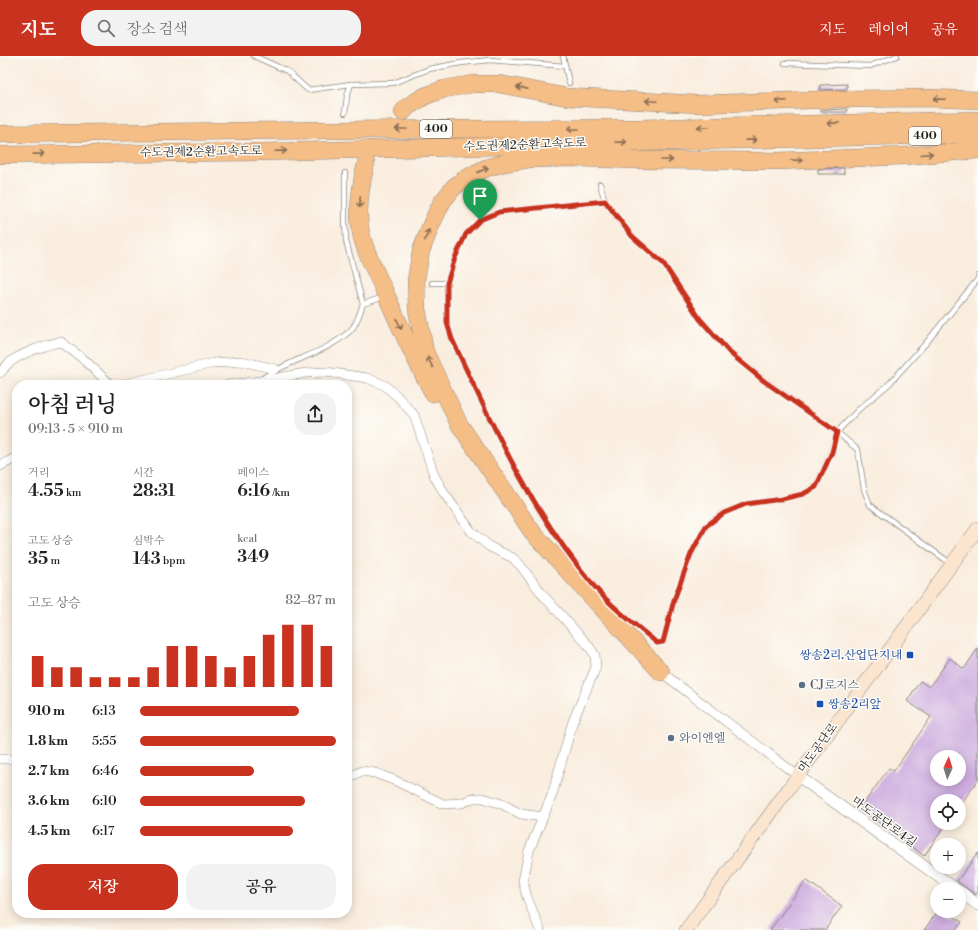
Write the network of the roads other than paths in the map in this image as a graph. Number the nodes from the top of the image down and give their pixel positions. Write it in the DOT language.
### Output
graph roads {
  1 [pos="254,56"];
  2 [pos="563,56"];
  3 [pos="898,56"];
  4 [pos="785,63"];
  5 [pos="565,66"];
  6 [pos="569,83"];
  7 [pos="351,84"];
  8 [pos="978,100"];
  9 [pos="403,112"];
  10 [pos="345,113"];
  11 [pos="978,120"];
  12 [pos="0,134"];
  13 [pos="978,134"];
  14 [pos="978,150"];
  15 [pos="0,154"];
  16 [pos="366,163"];
  17 [pos="345,174"];
  18 [pos="600,184"];
  19 [pos="605,201"];
  20 [pos="978,276"];
  21 [pos="432,283"];
  22 [pos="447,283"];
  23 [pos="378,299"];
  24 [pos="364,304"];
  25 [pos="275,369"];
  26 [pos="0,373"];
  27 [pos="106,380"];
  28 [pos="142,380"];
  29 [pos="261,380"];
  30 [pos="269,380"];
  31 [pos="837,432"];
  32 [pos="12,460"];
  33 [pos="0,466"];
  34 [pos="978,529"];
  35 [pos="952,564"];
  36 [pos="661,672"];
  37 [pos="0,759"];
  38 [pos="12,760"];
  39 [pos="352,776"];
  40 [pos="798,776"];
  41 [pos="543,817"];
  42 [pos="946,882"];
  43 [pos="966,896"];
  44 [pos="978,905"];
  45 [pos="540,930"];
  46 [pos="686,930"];
  1 -- 7 [label="lane"];
  2 -- 5 [label="lane"];
  3 -- 4 [label="lane"];
  5 -- 6 [label="lane"];
  5 -- 7 [label="lane"];
  7 -- 10 [label="lane"];
  8 -- 9 [label="highway, one-way"];
  11 -- 12 [label="highway, 수도권제2순환고속도로 / 400, one-way"];
  15 -- 13 [label="highway, 수도권제2순환고속도로 / 400, one-way"];
  36 -- 14 [label="highway, one-way"];
  16 -- 36 [label="highway, one-way"];
  17 -- 24 [label="lane"];
  18 -- 19 [label="lane"];
  19 -- 22 [label="lane"];
  19 -- 31 [label="lane"];
  20 -- 31 [label="lane"];
  21 -- 22 [label="lane"];
  22 -- 31 [label="lane"];
  23 -- 24 [label="lane"];
  24 -- 25 [label="lane"];
  25 -- 28 [label="street"];
  25 -- 29 [label="lane"];
  26 -- 27 [label="street"];
  30 -- 41 [label="street"];
  31 -- 35 [label="lane"];
  32 -- 33 [label="street"];
  34 -- 35 [label="main road, 마도공단로"];
  35 -- 40 [label="main road, 마도공단로"];
  36 -- 40 [label="street"];
  37 -- 38 [label="street"];
  39 -- 41 [label="street"];
  40 -- 42 [label="street, 마도공단로4길"];
  40 -- 46 [label="main road, 마도공단로"];
  41 -- 45 [label="street"];
  43 -- 44 [label="street"];
}
